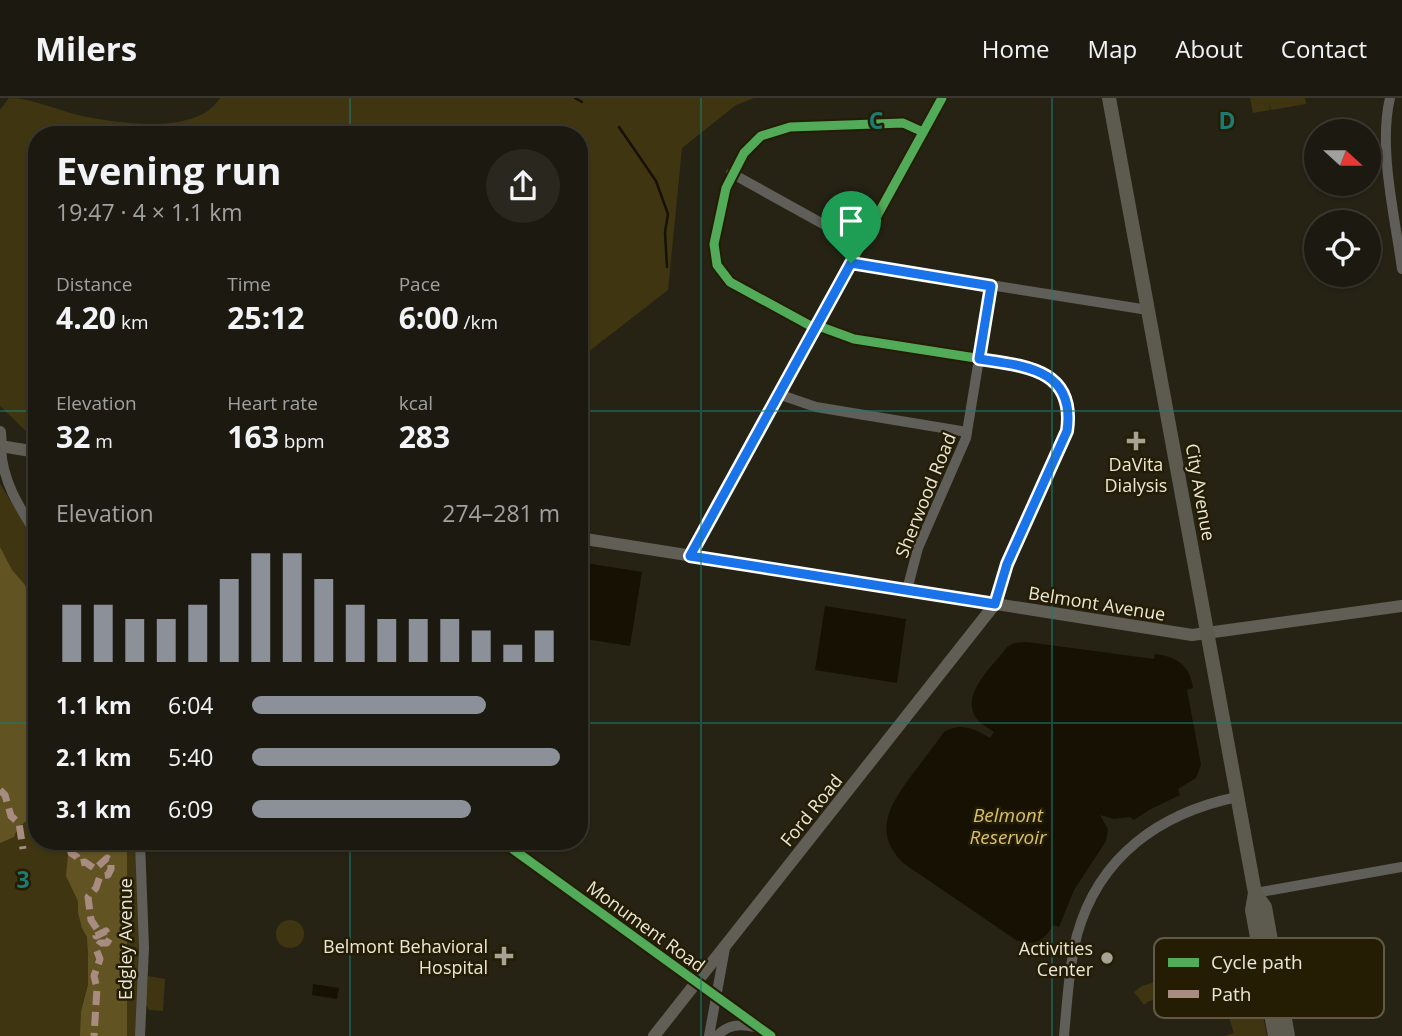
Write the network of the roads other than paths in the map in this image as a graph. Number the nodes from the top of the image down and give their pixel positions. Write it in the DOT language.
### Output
graph roads {
  1 [pos="942,98"];
  2 [pos="1109,98"];
  3 [pos="1390,98"];
  4 [pos="923,132"];
  5 [pos="732,173"];
  6 [pos="861,245"];
  7 [pos="851,263"];
  8 [pos="1402,269"];
  9 [pos="991,286"];
  10 [pos="1148,310"];
  11 [pos="816,327"];
  12 [pos="979,359"];
  13 [pos="778,394"];
  14 [pos="0,432"];
  15 [pos="968,432"];
  16 [pos="1,447"];
  17 [pos="28,451"];
  18 [pos="28,519"];
  19 [pos="588,539"];
  20 [pos="690,556"];
  21 [pos="907,590"];
  22 [pos="995,604"];
  23 [pos="1402,606"];
  24 [pos="1208,635"];
  25 [pos="1237,797"];
  26 [pos="140,850"];
  27 [pos="514,850"];
  28 [pos="1402,867"];
  29 [pos="1255,893"];
  30 [pos="1257,938"];
  31 [pos="1270,938"];
  32 [pos="726,944"];
  33 [pos="697,982"];
  34 [pos="716,996"];
  35 [pos="1272,1018"];
  36 [pos="1285,1018"];
  37 [pos="762,1029"];
  38 [pos="140,1036"];
  39 [pos="654,1036"];
  40 [pos="709,1036"];
  41 [pos="717,1036"];
  42 [pos="771,1036"];
  43 [pos="1064,1036"];
  44 [pos="1275,1036"];
  45 [pos="1288,1036"];
  1 -- 4 [label="main road"];
  2 -- 10 [label="highway, City Avenue"];
  3 -- 8 [label="street"];
  4 -- 5 [label="street"];
  4 -- 6 [label="main road"];
  5 -- 6 [label="street"];
  5 -- 11 [label="street"];
  6 -- 7 [label="main road"];
  7 -- 9 [label="street"];
  7 -- 11 [label="main road"];
  9 -- 10 [label="street"];
  9 -- 12 [label="street, Sherwood Road"];
  10 -- 24 [label="highway, City Avenue"];
  11 -- 12 [label="street"];
  11 -- 13 [label="main road"];
  12 -- 15 [label="street, Sherwood Road"];
  12 -- 22 [label="street"];
  13 -- 15 [label="street"];
  13 -- 20 [label="main road"];
  14 -- 16 [label="main road"];
  15 -- 21 [label="street, Sherwood Road"];
  16 -- 17 [label="main road"];
  16 -- 18 [label="street"];
  19 -- 20 [label="main road, Belmont Avenue"];
  20 -- 21 [label="main road, Belmont Avenue"];
  21 -- 22 [label="main road, Belmont Avenue"];
  22 -- 24 [label="main road, Belmont Avenue"];
  22 -- 32 [label="main road, Ford Road"];
  23 -- 24 [label="main road, Belmont Avenue"];
  24 -- 25 [label="highway, City Avenue"];
  25 -- 29 [label="highway, City Avenue"];
  25 -- 43 [label="street"];
  26 -- 38 [label="street, Edgley Avenue"];
  27 -- 33 [label="street, Monument Road"];
  28 -- 29 [label="street"];
  29 -- 30 [label="highway, City Avenue"];
  29 -- 31 [label="highway, City Avenue"];
  32 -- 33 [label="main road, Ford Road"];
  32 -- 34 [label="street"];
  33 -- 34 [label="street, Monument Road"];
  33 -- 39 [label="main road, Ford Road"];
  34 -- 37 [label="street, Monument Road"];
  34 -- 40 [label="street"];
  35 -- 44 [label="highway, City Avenue"];
  36 -- 45 [label="highway, City Avenue"];
  37 -- 41 [label="street"];
  37 -- 42 [label="street, Monument Road"];
}
